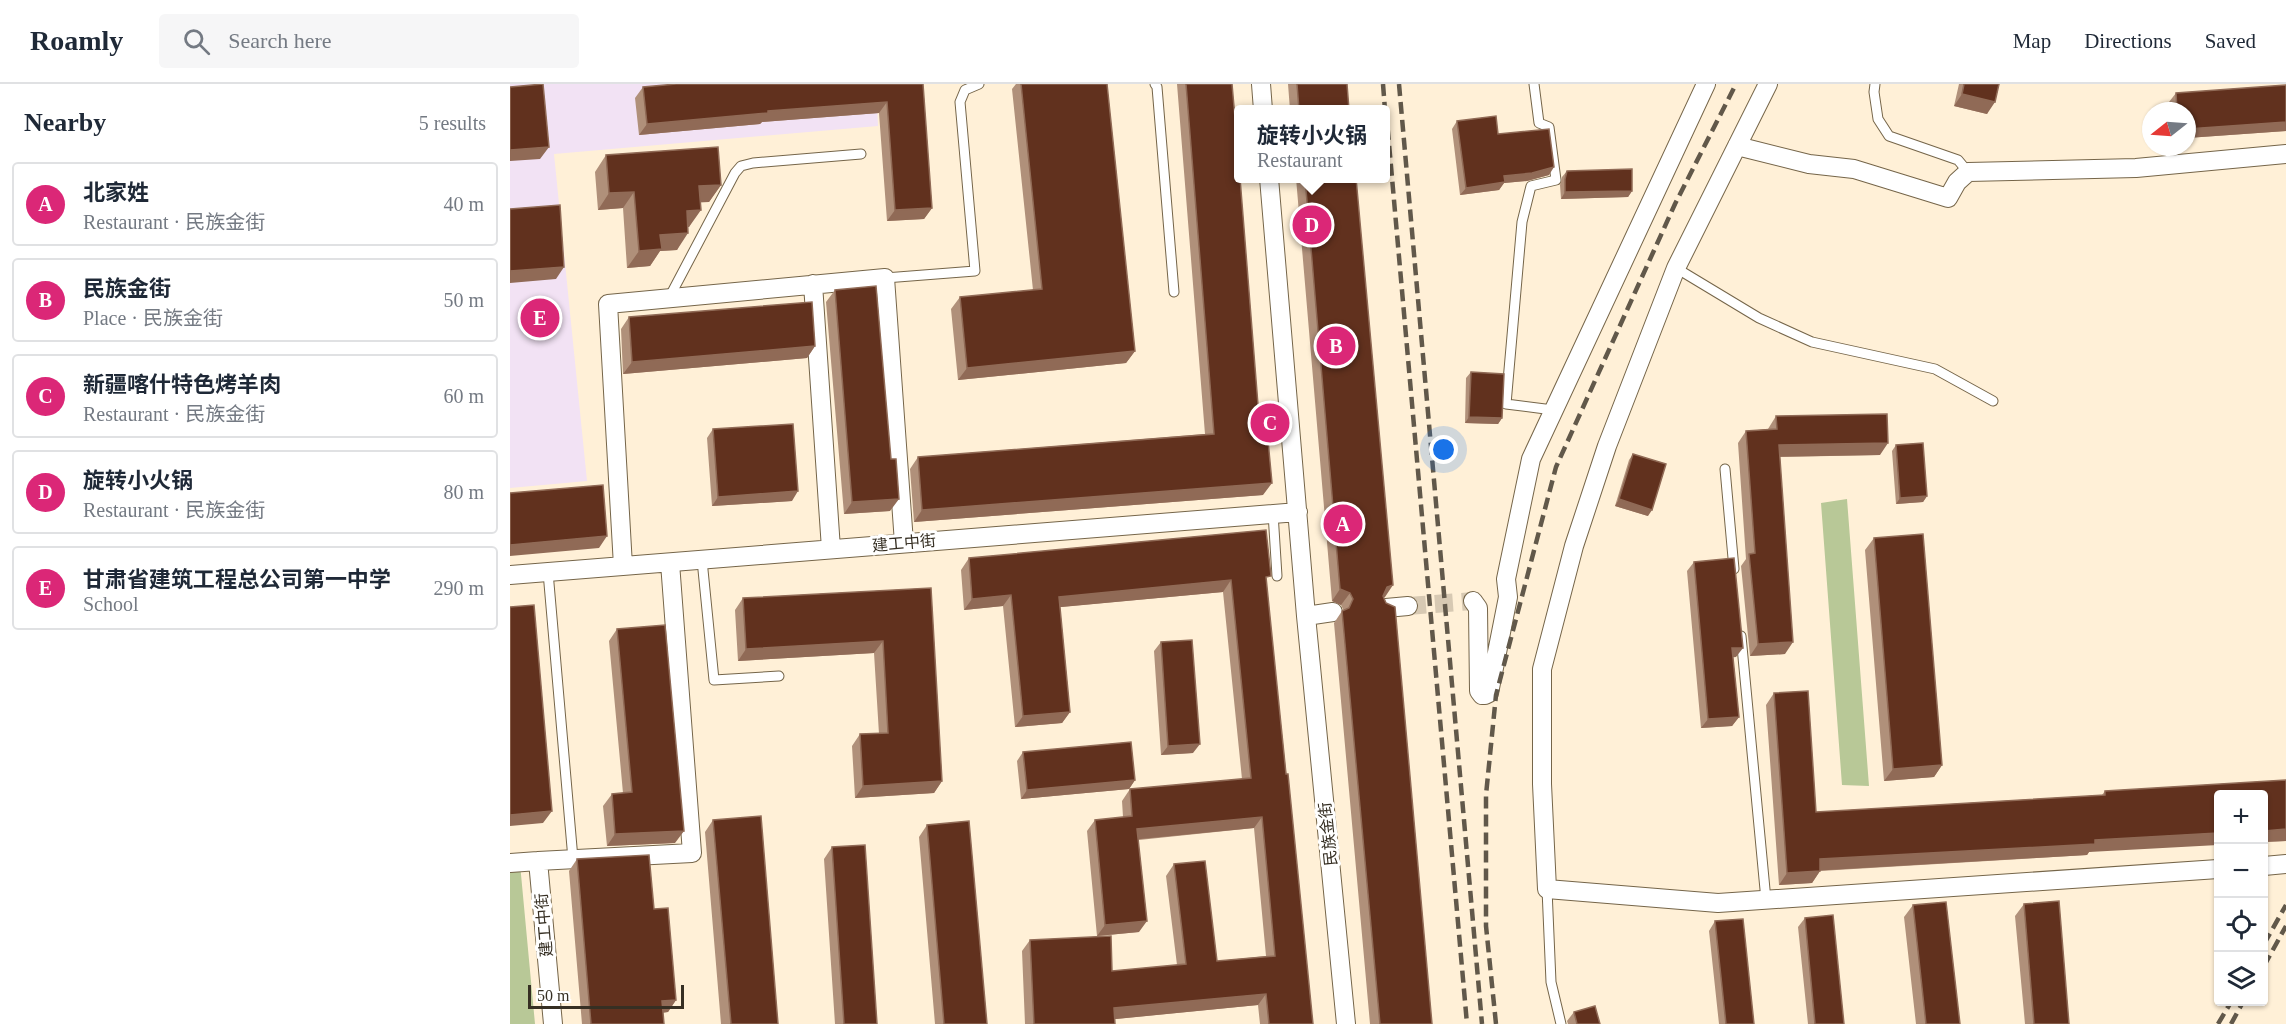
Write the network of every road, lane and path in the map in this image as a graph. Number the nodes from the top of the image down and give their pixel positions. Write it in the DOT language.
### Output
graph roads {
  1 [pos="979,84"];
  2 [pos="1155,84"];
  3 [pos="1261,84"];
  4 [pos="1534,84"];
  5 [pos="1706,84"];
  6 [pos="1768,84"];
  7 [pos="1875,84"];
  8 [pos="1263,105"];
  9 [pos="1737,146"];
  10 [pos="861,154"];
  11 [pos="2286,154"];
  12 [pos="1968,172"];
  13 [pos="1269,183"];
  14 [pos="1676,268"];
  15 [pos="885,278"];
  16 [pos="813,284"];
  17 [pos="1174,292"];
  18 [pos="669,298"];
  19 [pos="1993,401"];
  20 [pos="1553,410"];
  21 [pos="1725,469"];
  22 [pos="1298,512"];
  23 [pos="1273,513"];
  24 [pos="904,543"];
  25 [pos="831,549"];
  26 [pos="702,560"];
  27 [pos="670,562"];
  28 [pos="623,566"];
  29 [pos="548,572"];
  30 [pos="1735,574"];
  31 [pos="510,575"];
  32 [pos="1277,576"];
  33 [pos="1473,601"];
  34 [pos="1408,606"];
  35 [pos="1386,608"];
  36 [pos="1333,612"];
  37 [pos="1306,615"];
  38 [pos="1739,621"];
  39 [pos="779,676"];
  40 [pos="573,859"];
  41 [pos="538,861"];
  42 [pos="510,863"];
  43 [pos="2286,864"];
  44 [pos="2268,866"];
  45 [pos="2214,869"];
  46 [pos="1547,890"];
  47 [pos="1766,900"];
  48 [pos="553,1024"];
  49 [pos="1346,1024"];
  50 [pos="1561,1024"];
  1 -- 15 [label="lane"];
  2 -- 17 [label="lane"];
  3 -- 8 [label="street"];
  4 -- 20 [label="lane"];
  5 -- 20 [label="street"];
  6 -- 9 [label="street"];
  7 -- 12 [label="lane"];
  9 -- 12 [label="street"];
  9 -- 14 [label="street"];
  10 -- 18 [label="lane"];
  11 -- 12 [label="street"];
  13 -- 22 [label="street, 民族金街"];
  14 -- 19 [label="lane"];
  14 -- 46 [label="street"];
  15 -- 16 [label="street"];
  15 -- 24 [label="street"];
  16 -- 18 [label="street"];
  16 -- 25 [label="street"];
  18 -- 28 [label="street"];
  20 -- 33 [label="street"];
  21 -- 30 [label="lane"];
  22 -- 23 [label="street, 建工中街"];
  22 -- 37 [label="street, 民族金街"];
  23 -- 24 [label="street, 建工中街"];
  23 -- 32 [label="lane"];
  24 -- 25 [label="street, 建工中街"];
  25 -- 26 [label="street, 建工中街"];
  26 -- 27 [label="street, 建工中街"];
  26 -- 39 [label="lane"];
  27 -- 28 [label="street, 建工中街"];
  27 -- 40 [label="street"];
  28 -- 29 [label="street, 建工中街"];
  29 -- 31 [label="street, 建工中街"];
  29 -- 40 [label="lane"];
  34 -- 35 [label="street"];
  36 -- 37 [label="street"];
  37 -- 49 [label="street, 民族金街"];
  38 -- 47 [label="lane"];
  40 -- 41 [label="street"];
  41 -- 42 [label="street"];
  41 -- 48 [label="street, 建工中街"];
  43 -- 44 [label="street"];
  45 -- 47 [label="street"];
  46 -- 47 [label="street"];
  46 -- 50 [label="lane"];
}
